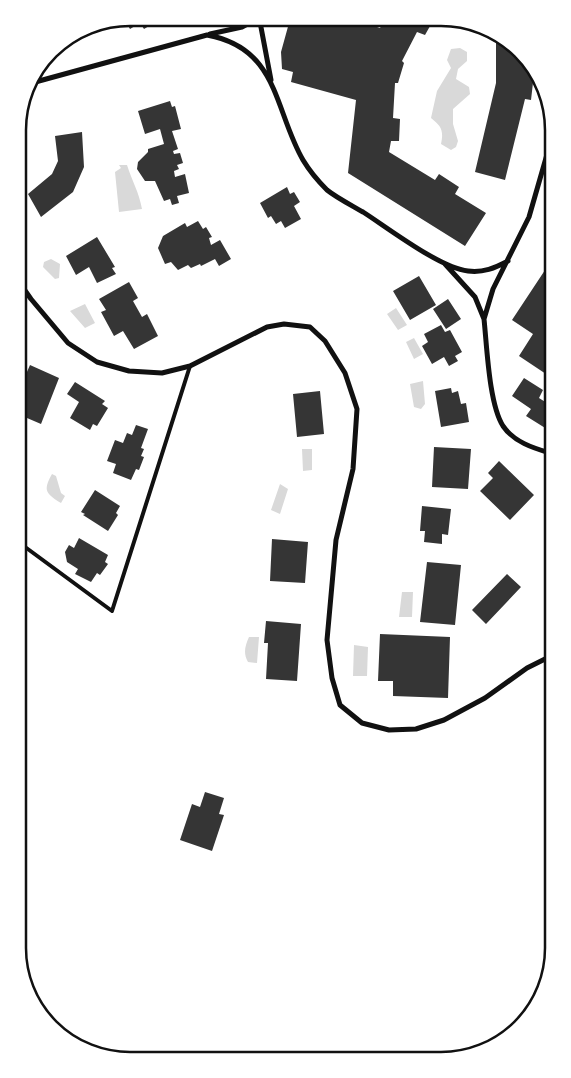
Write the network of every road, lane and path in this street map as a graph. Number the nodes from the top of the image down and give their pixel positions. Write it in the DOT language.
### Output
graph roads {
  1 [pos="244,26"];
  2 [pos="259,26"];
  3 [pos="207,35"];
  4 [pos="38,81"];
  5 [pos="272,83"];
  6 [pos="545,161"];
  7 [pos="508,261"];
  8 [pos="443,262"];
  9 [pos="26,292"];
  10 [pos="484,319"];
  11 [pos="190,366"];
  12 [pos="545,451"];
  13 [pos="26,548"];
  14 [pos="545,659"];
  1 -- 3 [label="street"];
  2 -- 5 [label="street"];
  3 -- 4 [label="street"];
  3 -- 5 [label="street"];
  5 -- 8 [label="street"];
  6 -- 7 [label="street"];
  7 -- 8 [label="street"];
  7 -- 10 [label="street"];
  8 -- 10 [label="street"];
  9 -- 11 [label="street"];
  10 -- 12 [label="street"];
  11 -- 13 [label="lane"];
  11 -- 14 [label="street"];
}
